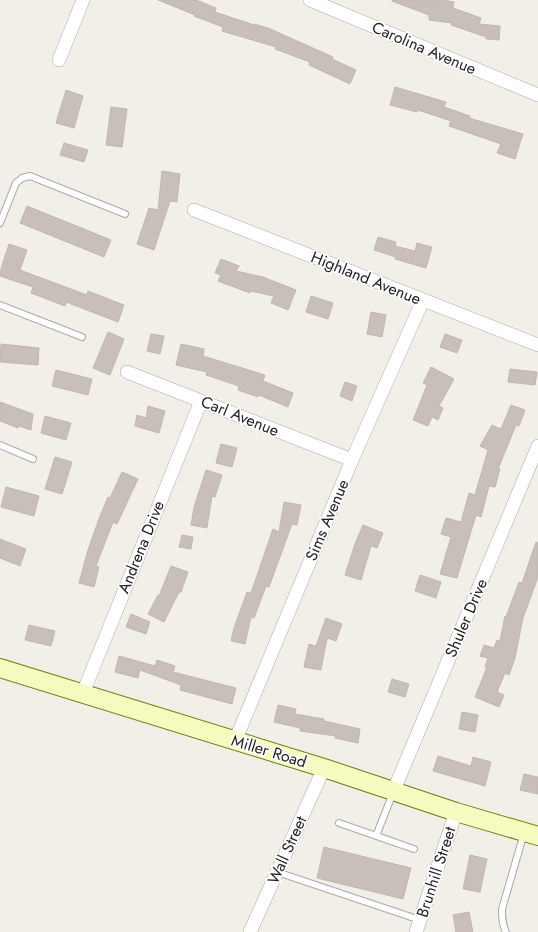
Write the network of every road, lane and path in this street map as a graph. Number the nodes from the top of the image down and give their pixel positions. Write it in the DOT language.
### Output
graph roads {
  1 [pos="83,0"];
  2 [pos="310,0"];
  3 [pos="59,60"];
  4 [pos="538,95"];
  5 [pos="194,210"];
  6 [pos="125,214"];
  7 [pos="0,223"];
  8 [pos="423,300"];
  9 [pos="0,305"];
  10 [pos="82,337"];
  11 [pos="538,345"];
  12 [pos="127,372"];
  13 [pos="201,401"];
  14 [pos="0,445"];
  15 [pos="538,446"];
  16 [pos="33,459"];
  17 [pos="352,460"];
  18 [pos="0,668"];
  19 [pos="82,694"];
  20 [pos="235,741"];
  21 [pos="324,768"];
  22 [pos="394,790"];
  23 [pos="456,812"];
  24 [pos="339,823"];
  25 [pos="531,834"];
  26 [pos="376,836"];
  27 [pos="414,849"];
  28 [pos="277,872"];
  29 [pos="418,926"];
  30 [pos="250,932"];
  31 [pos="506,932"];
  1 -- 3 [label="street"];
  2 -- 4 [label="street, Carolina Avenue"];
  5 -- 8 [label="street, Highland Avenue"];
  6 -- 7 [label="lane"];
  8 -- 11 [label="street, Highland Avenue"];
  8 -- 17 [label="street, Sims Avenue"];
  9 -- 10 [label="lane"];
  12 -- 13 [label="street, Carl Avenue"];
  13 -- 17 [label="street, Carl Avenue"];
  13 -- 19 [label="street, Andrena Drive"];
  14 -- 16 [label="lane"];
  15 -- 22 [label="street, Shuler Drive"];
  17 -- 20 [label="street, Sims Avenue"];
  18 -- 19 [label="main road, Miller Road"];
  19 -- 20 [label="main road, Miller Road"];
  20 -- 21 [label="main road, Miller Road"];
  21 -- 22 [label="main road, Miller Road"];
  21 -- 28 [label="street, Wall Street"];
  22 -- 23 [label="main road, Miller Road"];
  22 -- 26 [label="lane"];
  23 -- 25 [label="main road, Miller Road"];
  23 -- 29 [label="street, Brunhill Street"];
  24 -- 26 [label="lane"];
  25 -- 31 [label="lane"];
  26 -- 27 [label="lane"];
  28 -- 29 [label="lane"];
  28 -- 30 [label="street, Wall Street"];
}
